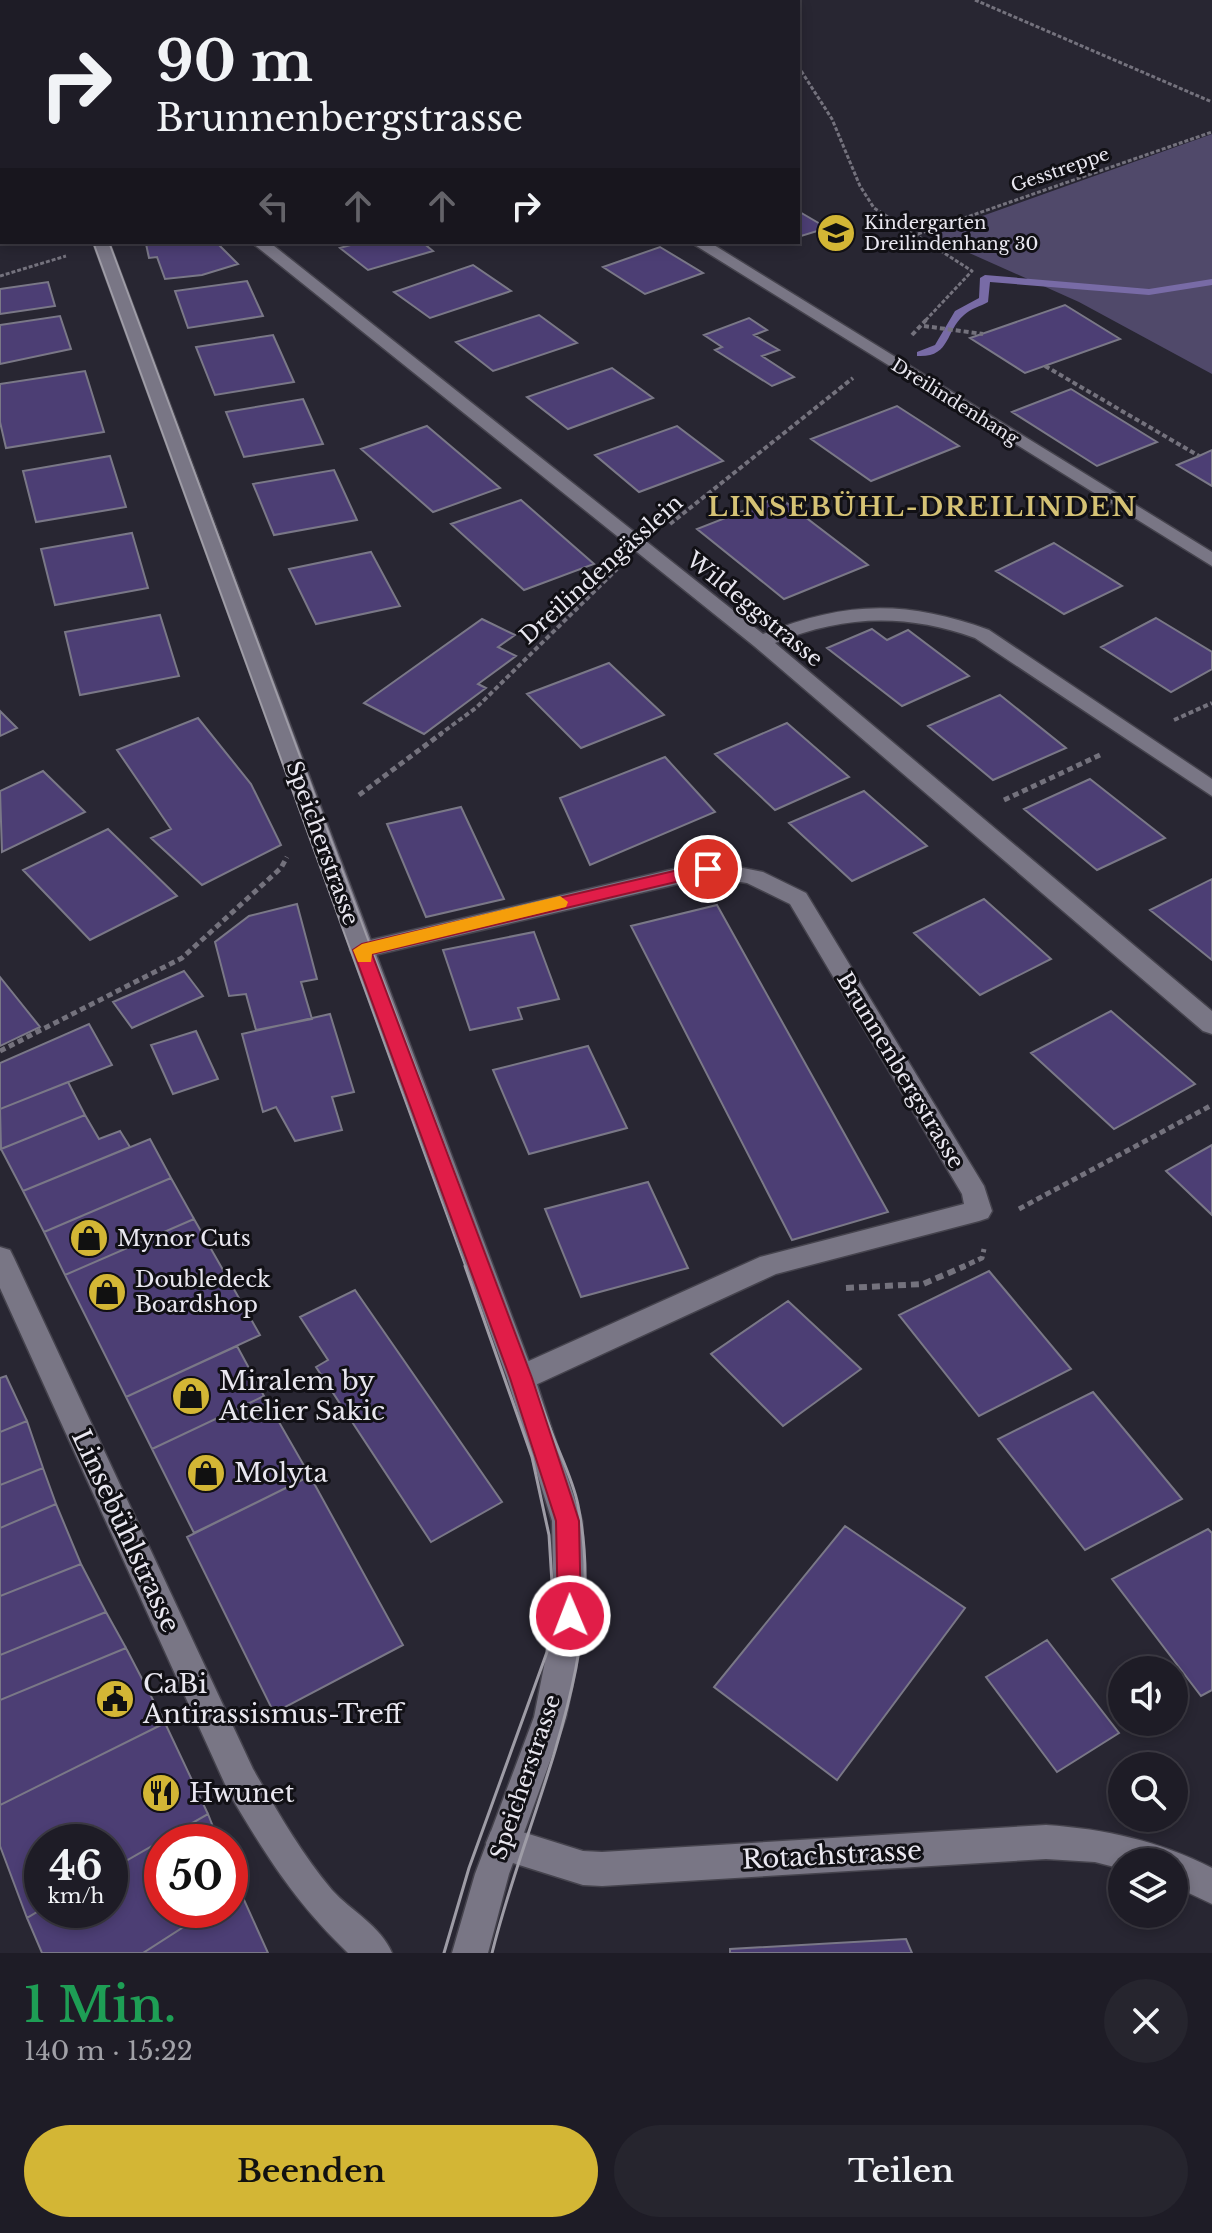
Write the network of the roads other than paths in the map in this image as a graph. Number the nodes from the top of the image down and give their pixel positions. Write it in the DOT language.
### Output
graph roads {
  1 [pos="262,244"];
  2 [pos="701,244"];
  3 [pos="90,247"];
  4 [pos="1212,560"];
  5 [pos="761,642"];
  6 [pos="1212,789"];
  7 [pos="362,950"];
  8 [pos="1212,1025"];
  9 [pos="0,1258"];
  10 [pos="521,1378"];
  11 [pos="503,1843"];
  12 [pos="1108,1848"];
  13 [pos="1188,1874"];
  14 [pos="1212,1887"];
  15 [pos="374,1953"];
  16 [pos="470,1953"];
  1 -- 5 [label="street, Wildeggstrasse"];
  2 -- 4 [label="street, Dreilindenhang"];
  3 -- 7 [label="street, Speicherstrasse"];
  5 -- 6 [label="street"];
  5 -- 8 [label="street, Wildeggstrasse"];
  7 -- 10 [label="street, Speicherstrasse"];
  7 -- 10 [label="street, Brunnenbergstrasse"];
  9 -- 15 [label="street, Linsebühlstrasse"];
  10 -- 11 [label="street, Speicherstrasse"];
  11 -- 12 [label="street, Rotachstrasse"];
  11 -- 16 [label="street, Speicherstrasse"];
  13 -- 14 [label="street"];
}
